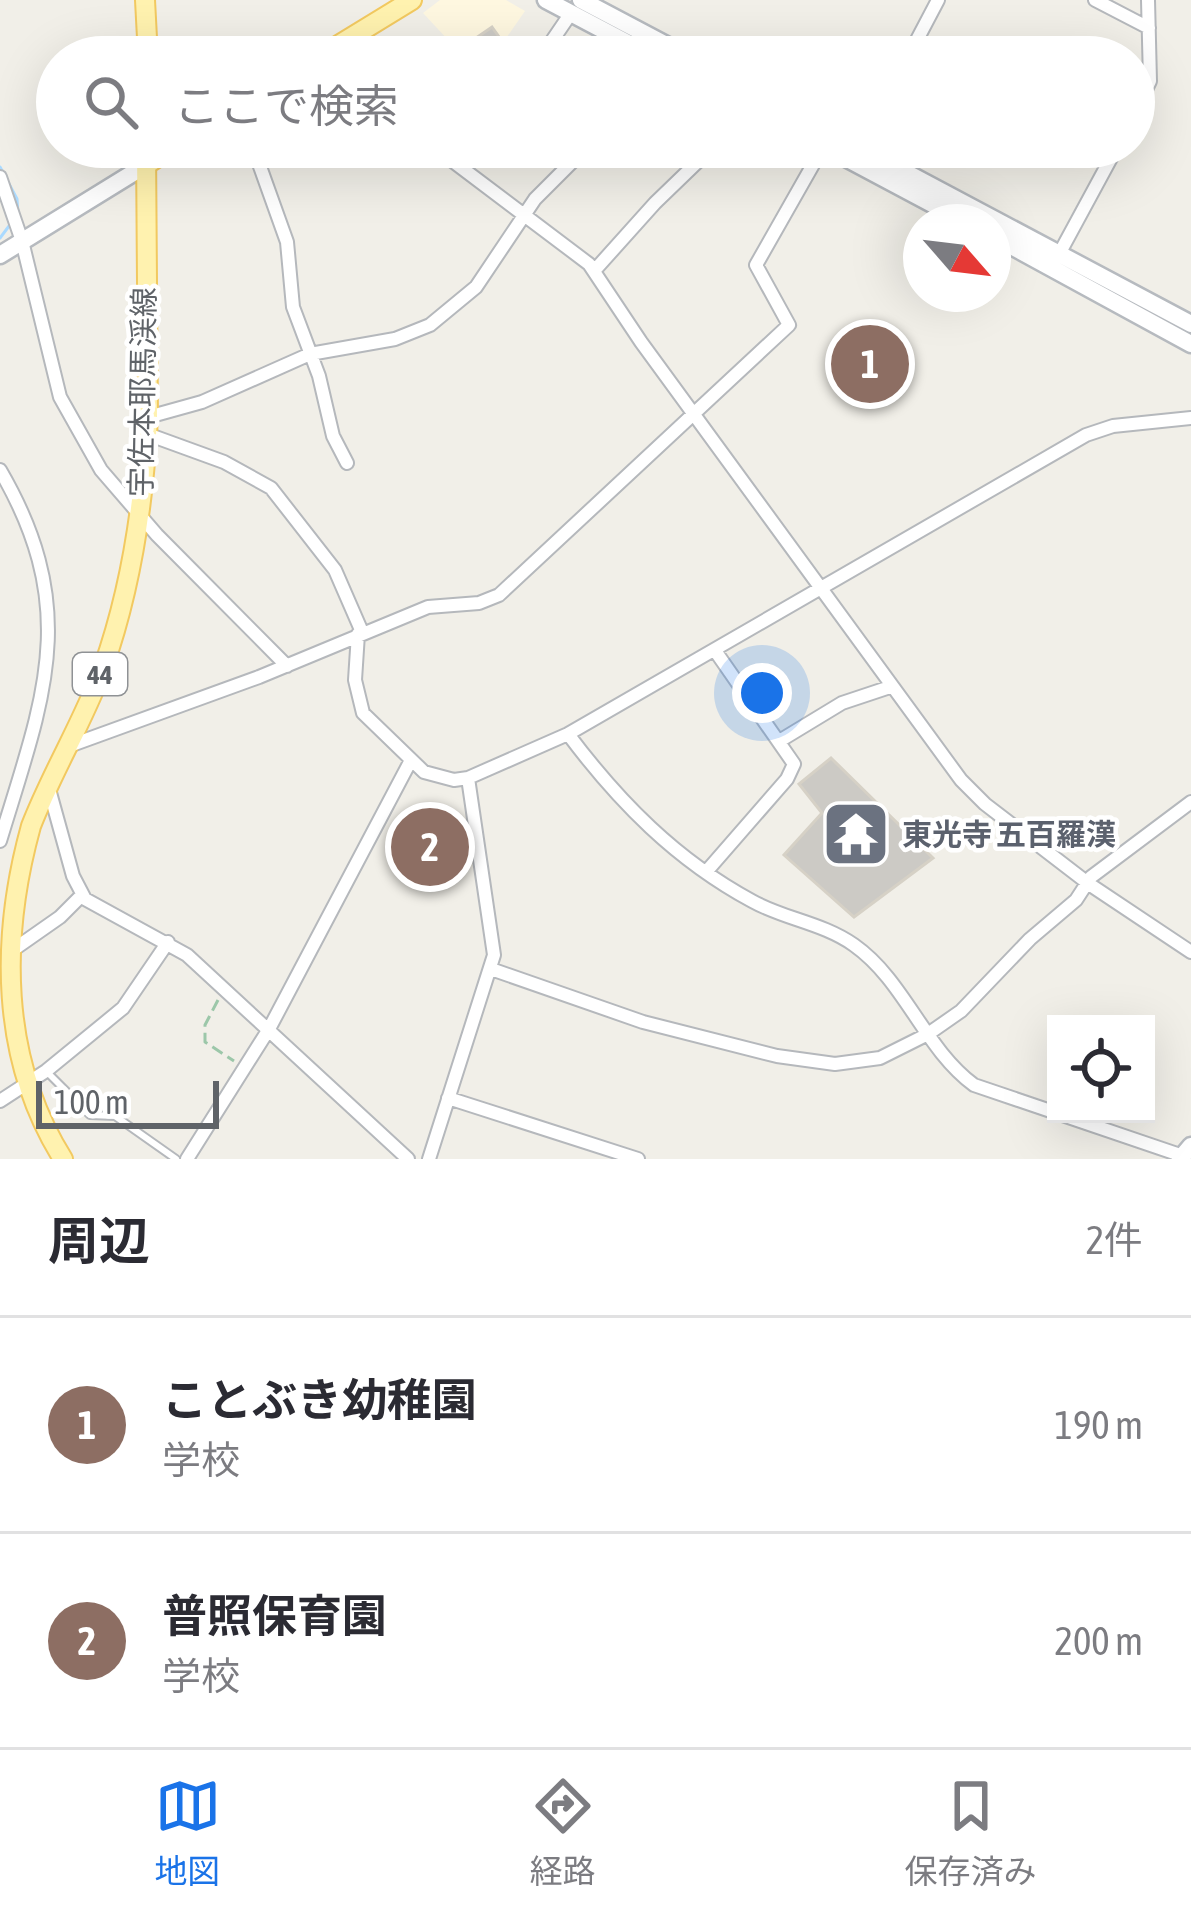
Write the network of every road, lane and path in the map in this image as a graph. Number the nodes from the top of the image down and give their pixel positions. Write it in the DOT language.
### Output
graph roads {
  1 [pos="145,0"];
  2 [pos="412,0"];
  3 [pos="546,0"];
  4 [pos="938,0"];
  5 [pos="1095,0"];
  6 [pos="1148,0"];
  7 [pos="576,6"];
  8 [pos="1149,28"];
  9 [pos="147,36"];
  10 [pos="354,36"];
  11 [pos="555,36"];
  12 [pos="622,36"];
  13 [pos="642,36"];
  14 [pos="919,36"];
  15 [pos="1149,36"];
  16 [pos="128,168"];
  17 [pos="146,168"];
  18 [pos="261,168"];
  19 [pos="463,168"];
  20 [pos="567,168"];
  21 [pos="691,168"];
  22 [pos="812,168"];
  23 [pos="883,168"];
  24 [pos="888,168"];
  25 [pos="1106,168"];
  26 [pos="0,177"];
  27 [pos="939,204"];
  28 [pos="6,208"];
  29 [pos="525,213"];
  30 [pos="22,241"];
  31 [pos="1011,243"];
  32 [pos="0,254"];
  33 [pos="1056,261"];
  34 [pos="594,271"];
  35 [pos="1191,324"];
  36 [pos="1191,344"];
  37 [pos="310,354"];
  38 [pos="692,413"];
  39 [pos="1191,418"];
  40 [pos="148,425"];
  41 [pos="347,463"];
  42 [pos="0,470"];
  43 [pos="139,516"];
  44 [pos="821,589"];
  45 [pos="360,633"];
  46 [pos="716,652"];
  47 [pos="286,666"];
  48 [pos="890,687"];
  49 [pos="568,734"];
  50 [pos="781,740"];
  51 [pos="70,746"];
  52 [pos="410,762"];
  53 [pos="468,778"];
  54 [pos="49,789"];
  55 [pos="1191,802"];
  56 [pos="0,841"];
  57 [pos="706,872"];
  58 [pos="1089,884"];
  59 [pos="82,895"];
  60 [pos="6,902"];
  61 [pos="169,941"];
  62 [pos="1191,952"];
  63 [pos="4,956"];
  64 [pos="491,969"];
  65 [pos="225,988"];
  66 [pos="269,1029"];
  67 [pos="928,1034"];
  68 [pos="247,1068"];
  69 [pos="46,1071"];
  70 [pos="25,1086"];
  71 [pos="448,1098"];
  72 [pos="0,1101"];
  73 [pos="1185,1154"];
  74 [pos="63,1159"];
  75 [pos="176,1159"];
  76 [pos="187,1159"];
  77 [pos="408,1159"];
  78 [pos="429,1159"];
  79 [pos="638,1159"];
  1 -- 9 [label="main road"];
  2 -- 10 [label="main road"];
  3 -- 7 [label="street"];
  4 -- 14 [label="street"];
  5 -- 8 [label="street"];
  6 -- 8 [label="street"];
  7 -- 11 [label="street"];
  7 -- 12 [label="street"];
  7 -- 13 [label="street"];
  8 -- 15 [label="street"];
  16 -- 30 [label="street"];
  17 -- 40 [label="main road, 宇佐本耶馬渓線 / 44"];
  18 -- 37 [label="street"];
  19 -- 29 [label="street"];
  20 -- 29 [label="street"];
  21 -- 34 [label="street"];
  22 -- 38 [label="street"];
  23 -- 27 [label="street"];
  24 -- 33 [label="street"];
  25 -- 33 [label="street"];
  26 -- 28 [label="street"];
  28 -- 30 [label="street"];
  29 -- 34 [label="street"];
  29 -- 37 [label="street"];
  30 -- 32 [label="street"];
  30 -- 43 [label="street"];
  31 -- 33 [label="street"];
  33 -- 35 [label="street"];
  33 -- 36 [label="street"];
  34 -- 38 [label="street"];
  37 -- 40 [label="street"];
  37 -- 41 [label="street"];
  38 -- 44 [label="street"];
  38 -- 45 [label="street"];
  39 -- 44 [label="street"];
  40 -- 43 [label="main road, 宇佐本耶馬渓線 / 44"];
  40 -- 45 [label="street"];
  42 -- 56 [label="street"];
  43 -- 47 [label="street"];
  43 -- 51 [label="main road, 宇佐本耶馬渓線 / 44"];
  44 -- 46 [label="street"];
  44 -- 48 [label="street"];
  45 -- 47 [label="street"];
  45 -- 52 [label="street"];
  46 -- 49 [label="street"];
  46 -- 50 [label="street"];
  47 -- 51 [label="street"];
  48 -- 50 [label="street"];
  48 -- 58 [label="street"];
  49 -- 53 [label="street"];
  49 -- 57 [label="street"];
  50 -- 57 [label="street"];
  51 -- 54 [label="main road, 宇佐本耶馬渓線 / 44"];
  52 -- 53 [label="street"];
  52 -- 66 [label="street"];
  53 -- 64 [label="street"];
  54 -- 59 [label="street"];
  54 -- 60 [label="main road, 宇佐本耶馬渓線 / 44"];
  55 -- 58 [label="street"];
  57 -- 67 [label="street"];
  58 -- 62 [label="street"];
  58 -- 67 [label="street"];
  59 -- 61 [label="street"];
  59 -- 63 [label="street"];
  60 -- 63 [label="main road, 宇佐本耶馬渓線 / 44"];
  61 -- 65 [label="street"];
  61 -- 69 [label="street"];
  63 -- 70 [label="main road, 宇佐本耶馬渓線 / 44"];
  64 -- 67 [label="street"];
  64 -- 71 [label="street"];
  65 -- 66 [label="street"];
  65 -- 68 [label="path"];
  66 -- 68 [label="street"];
  66 -- 77 [label="street"];
  67 -- 73 [label="street"];
  68 -- 76 [label="street"];
  69 -- 70 [label="street"];
  69 -- 75 [label="lane"];
  70 -- 72 [label="street"];
  70 -- 74 [label="main road, 宇佐本耶馬渓線 / 44"];
  71 -- 78 [label="street"];
  71 -- 79 [label="street"];
}
